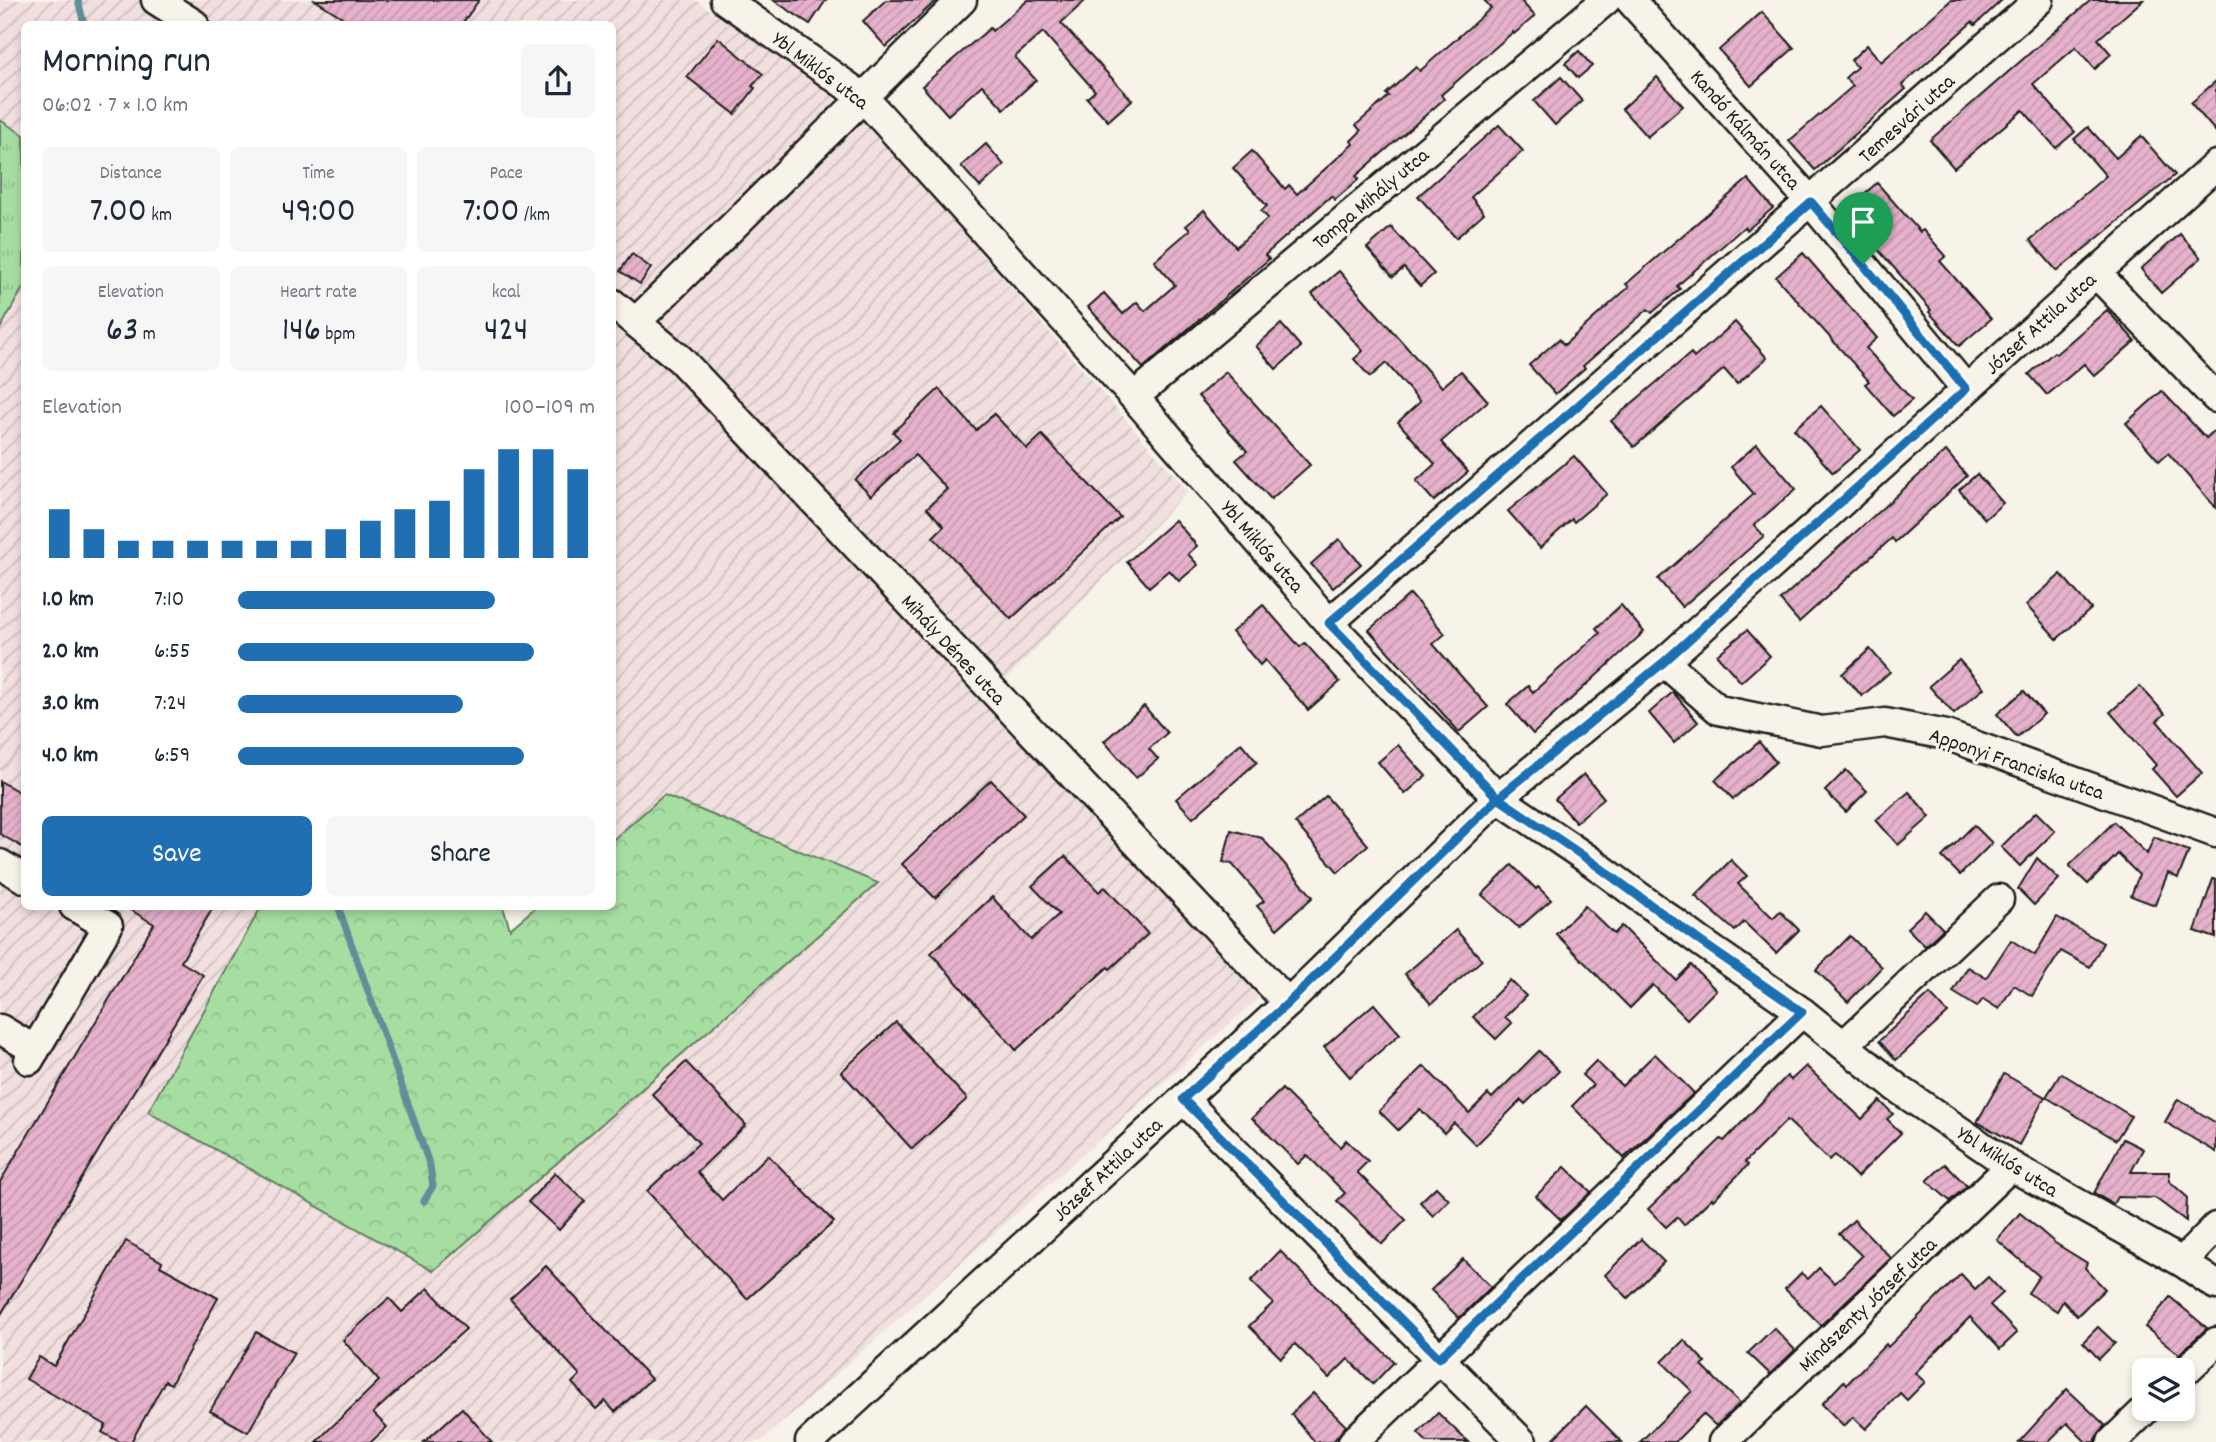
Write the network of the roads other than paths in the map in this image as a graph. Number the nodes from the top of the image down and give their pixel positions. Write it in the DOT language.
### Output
graph roads {
  1 [pos="156,0"];
  2 [pos="725,0"];
  3 [pos="962,0"];
  4 [pos="1606,0"];
  5 [pos="1630,0"];
  6 [pos="2039,0"];
  7 [pos="189,21"];
  8 [pos="863,97"];
  9 [pos="2216,165"];
  10 [pos="1811,202"];
  11 [pos="2096,273"];
  12 [pos="616,306"];
  13 [pos="637,321"];
  14 [pos="1966,389"];
  15 [pos="1134,397"];
  16 [pos="2216,398"];
  17 [pos="1329,623"];
  18 [pos="1664,662"];
  19 [pos="1498,798"];
  20 [pos="2216,834"];
  21 [pos="0,864"];
  22 [pos="21,876"];
  23 [pos="1999,899"];
  24 [pos="81,910"];
  25 [pos="1288,1003"];
  26 [pos="1802,1012"];
  27 [pos="0,1029"];
  28 [pos="1844,1045"];
  29 [pos="1183,1099"];
  30 [pos="2011,1166"];
  31 [pos="2216,1227"];
  32 [pos="2182,1262"];
  33 [pos="2216,1285"];
  34 [pos="2216,1342"];
  35 [pos="1439,1358"];
  36 [pos="2195,1362"];
  37 [pos="2134,1421"];
  38 [pos="810,1442"];
  39 [pos="1353,1442"];
  40 [pos="1522,1442"];
  41 [pos="1723,1442"];
  42 [pos="2112,1442"];
  1 -- 7 [label="street"];
  2 -- 8 [label="street, Ybl Miklós utca"];
  3 -- 8 [label="street"];
  4 -- 15 [label="street, Tompa Mihály utca"];
  5 -- 10 [label="street, Kandó Kálmán utca"];
  6 -- 10 [label="street, Temesvári utca"];
  8 -- 13 [label="street"];
  8 -- 15 [label="street, Ybl Miklós utca"];
  9 -- 11 [label="street, József Attila utca"];
  10 -- 14 [label="street, Kandó Kálmán utca"];
  10 -- 17 [label="street, Temesvári utca"];
  11 -- 14 [label="street, József Attila utca"];
  11 -- 16 [label="street"];
  12 -- 13 [label="street, Mihály Dénes utca"];
  13 -- 25 [label="street, Mihály Dénes utca"];
  14 -- 18 [label="street, József Attila utca"];
  15 -- 17 [label="street, Ybl Miklós utca"];
  17 -- 19 [label="street, Ybl Miklós utca"];
  18 -- 19 [label="street, József Attila utca"];
  18 -- 20 [label="street, Apponyi Franciska utca"];
  19 -- 25 [label="street, József Attila utca"];
  19 -- 26 [label="street, Ybl Miklós utca"];
  21 -- 22 [label="street"];
  23 -- 28 [label="street"];
  24 -- 27 [label="street"];
  25 -- 29 [label="street, József Attila utca"];
  26 -- 28 [label="street, Ybl Miklós utca"];
  26 -- 35 [label="street"];
  28 -- 30 [label="street, Ybl Miklós utca"];
  29 -- 35 [label="street"];
  29 -- 38 [label="street, József Attila utca"];
  30 -- 32 [label="street, Ybl Miklós utca"];
  30 -- 41 [label="street, Mindszenty József utca"];
  31 -- 32 [label="street"];
  32 -- 33 [label="street, Ybl Miklós utca"];
  34 -- 36 [label="street"];
  35 -- 39 [label="street"];
  35 -- 40 [label="street"];
  37 -- 42 [label="street"];
}
